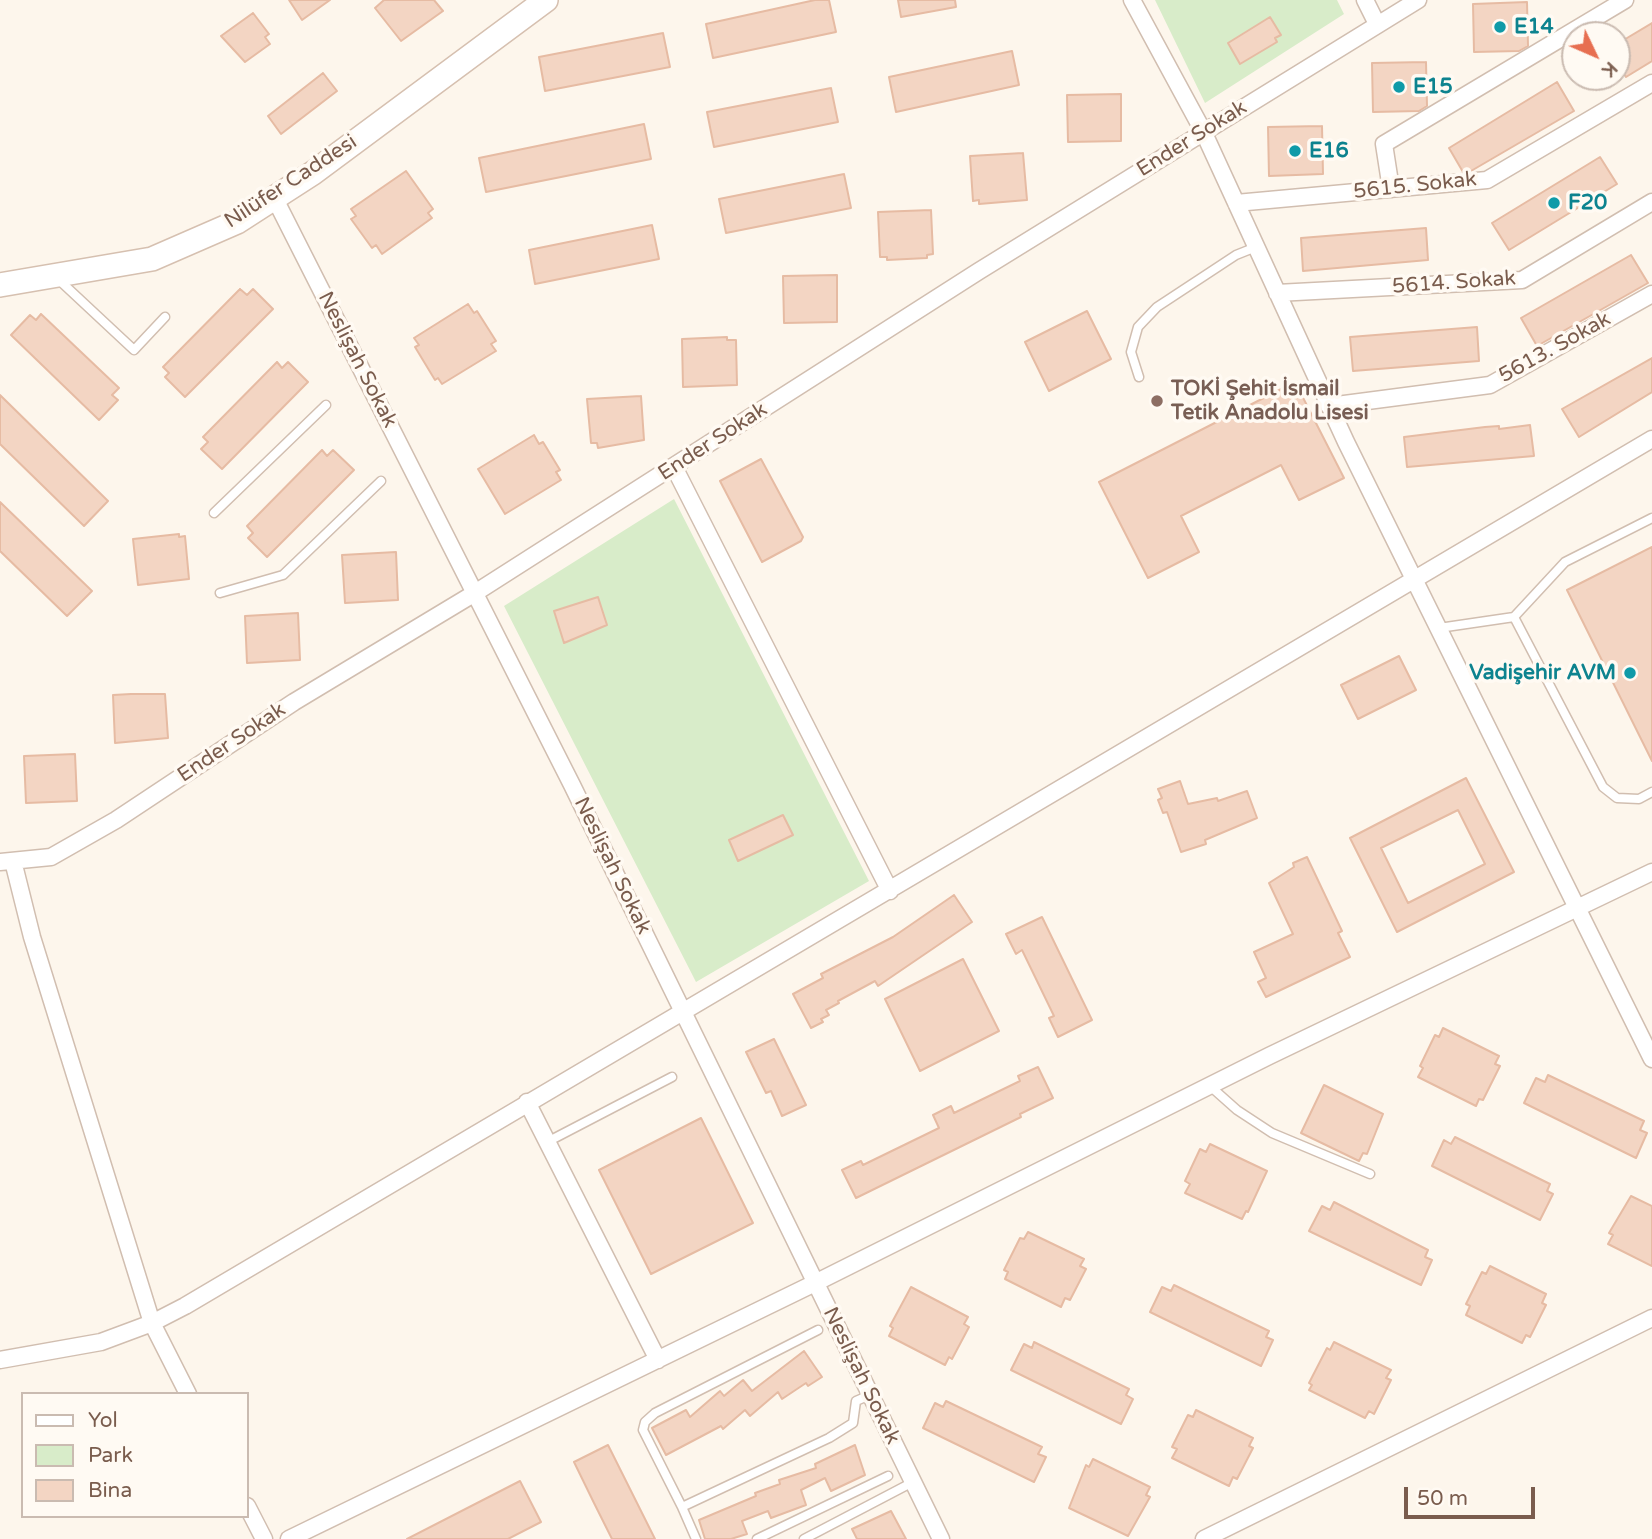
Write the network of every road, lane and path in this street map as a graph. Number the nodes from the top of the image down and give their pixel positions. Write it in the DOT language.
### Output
graph roads {
  1 [pos="546,0"];
  2 [pos="1132,0"];
  3 [pos="1365,0"];
  4 [pos="1418,0"];
  5 [pos="1625,0"];
  6 [pos="1377,24"];
  7 [pos="1652,83"];
  8 [pos="1203,131"];
  9 [pos="1391,189"];
  10 [pos="274,197"];
  11 [pos="1652,202"];
  12 [pos="1236,204"];
  13 [pos="1256,247"];
  14 [pos="54,276"];
  15 [pos="0,285"];
  16 [pos="1278,293"];
  17 [pos="1652,294"];
  18 [pos="166,317"];
  19 [pos="1139,377"];
  20 [pos="326,405"];
  21 [pos="1329,405"];
  22 [pos="1652,439"];
  23 [pos="674,467"];
  24 [pos="381,481"];
  25 [pos="214,513"];
  26 [pos="1652,518"];
  27 [pos="1415,580"];
  28 [pos="220,593"];
  29 [pos="475,593"];
  30 [pos="1514,617"];
  31 [pos="1439,628"];
  32 [pos="1652,792"];
  33 [pos="6,861"];
  34 [pos="1652,872"];
  35 [pos="890,891"];
  36 [pos="1578,908"];
  37 [pos="681,1011"];
  38 [pos="1652,1059"];
  39 [pos="672,1077"];
  40 [pos="1210,1086"];
  41 [pos="527,1102"];
  42 [pos="549,1141"];
  43 [pos="1370,1174"];
  44 [pos="815,1283"];
  45 [pos="1652,1318"];
  46 [pos="152,1323"];
  47 [pos="818,1330"];
  48 [pos="0,1360"];
  49 [pos="658,1360"];
  50 [pos="187,1392"];
  51 [pos="870,1395"];
  52 [pos="888,1476"];
  53 [pos="914,1482"];
  54 [pos="681,1507"];
  55 [pos="248,1508"];
  56 [pos="264,1539"];
  57 [pos="289,1539"];
  58 [pos="696,1539"];
  59 [pos="757,1539"];
  60 [pos="804,1539"];
  61 [pos="942,1539"];
  62 [pos="1204,1539"];
  1 -- 10 [label="street, Nilüfer Caddesi"];
  2 -- 8 [label="street"];
  3 -- 6 [label="street"];
  4 -- 6 [label="street, Ender Sokak"];
  5 -- 9 [label="street"];
  6 -- 8 [label="street, Ender Sokak"];
  7 -- 9 [label="street, 5615. Sokak"];
  8 -- 12 [label="street"];
  8 -- 23 [label="street, Ender Sokak"];
  9 -- 12 [label="street, 5615. Sokak"];
  10 -- 14 [label="street, Nilüfer Caddesi"];
  10 -- 29 [label="street, Neslişah Sokak"];
  11 -- 16 [label="street, 5614. Sokak"];
  12 -- 13 [label="street"];
  13 -- 16 [label="street"];
  13 -- 19 [label="lane"];
  14 -- 15 [label="street, Nilüfer Caddesi"];
  14 -- 18 [label="lane"];
  16 -- 21 [label="street"];
  17 -- 21 [label="street, 5613. Sokak"];
  20 -- 25 [label="lane"];
  21 -- 27 [label="street"];
  22 -- 27 [label="street"];
  23 -- 29 [label="street, Ender Sokak"];
  23 -- 35 [label="street"];
  24 -- 28 [label="lane"];
  26 -- 30 [label="lane"];
  27 -- 31 [label="street"];
  27 -- 35 [label="street"];
  29 -- 33 [label="street, Ender Sokak"];
  29 -- 37 [label="street, Neslişah Sokak"];
  30 -- 31 [label="lane"];
  30 -- 32 [label="lane"];
  31 -- 36 [label="street"];
  33 -- 46 [label="street"];
  34 -- 36 [label="street"];
  35 -- 37 [label="street"];
  36 -- 38 [label="street"];
  36 -- 40 [label="street"];
  37 -- 41 [label="street"];
  37 -- 44 [label="street, Neslişah Sokak"];
  39 -- 42 [label="lane"];
  40 -- 43 [label="lane"];
  40 -- 44 [label="street"];
  41 -- 42 [label="street"];
  41 -- 46 [label="street"];
  42 -- 49 [label="street"];
  44 -- 49 [label="street"];
  44 -- 51 [label="street, Neslişah Sokak"];
  45 -- 62 [label="street"];
  46 -- 48 [label="street"];
  46 -- 50 [label="street"];
  47 -- 54 [label="lane"];
  49 -- 57 [label="street"];
  51 -- 53 [label="street, Neslişah Sokak"];
  51 -- 54 [label="lane"];
  52 -- 59 [label="lane"];
  53 -- 60 [label="lane"];
  53 -- 61 [label="street, Neslişah Sokak"];
  54 -- 58 [label="lane"];
  55 -- 56 [label="street"];
}
